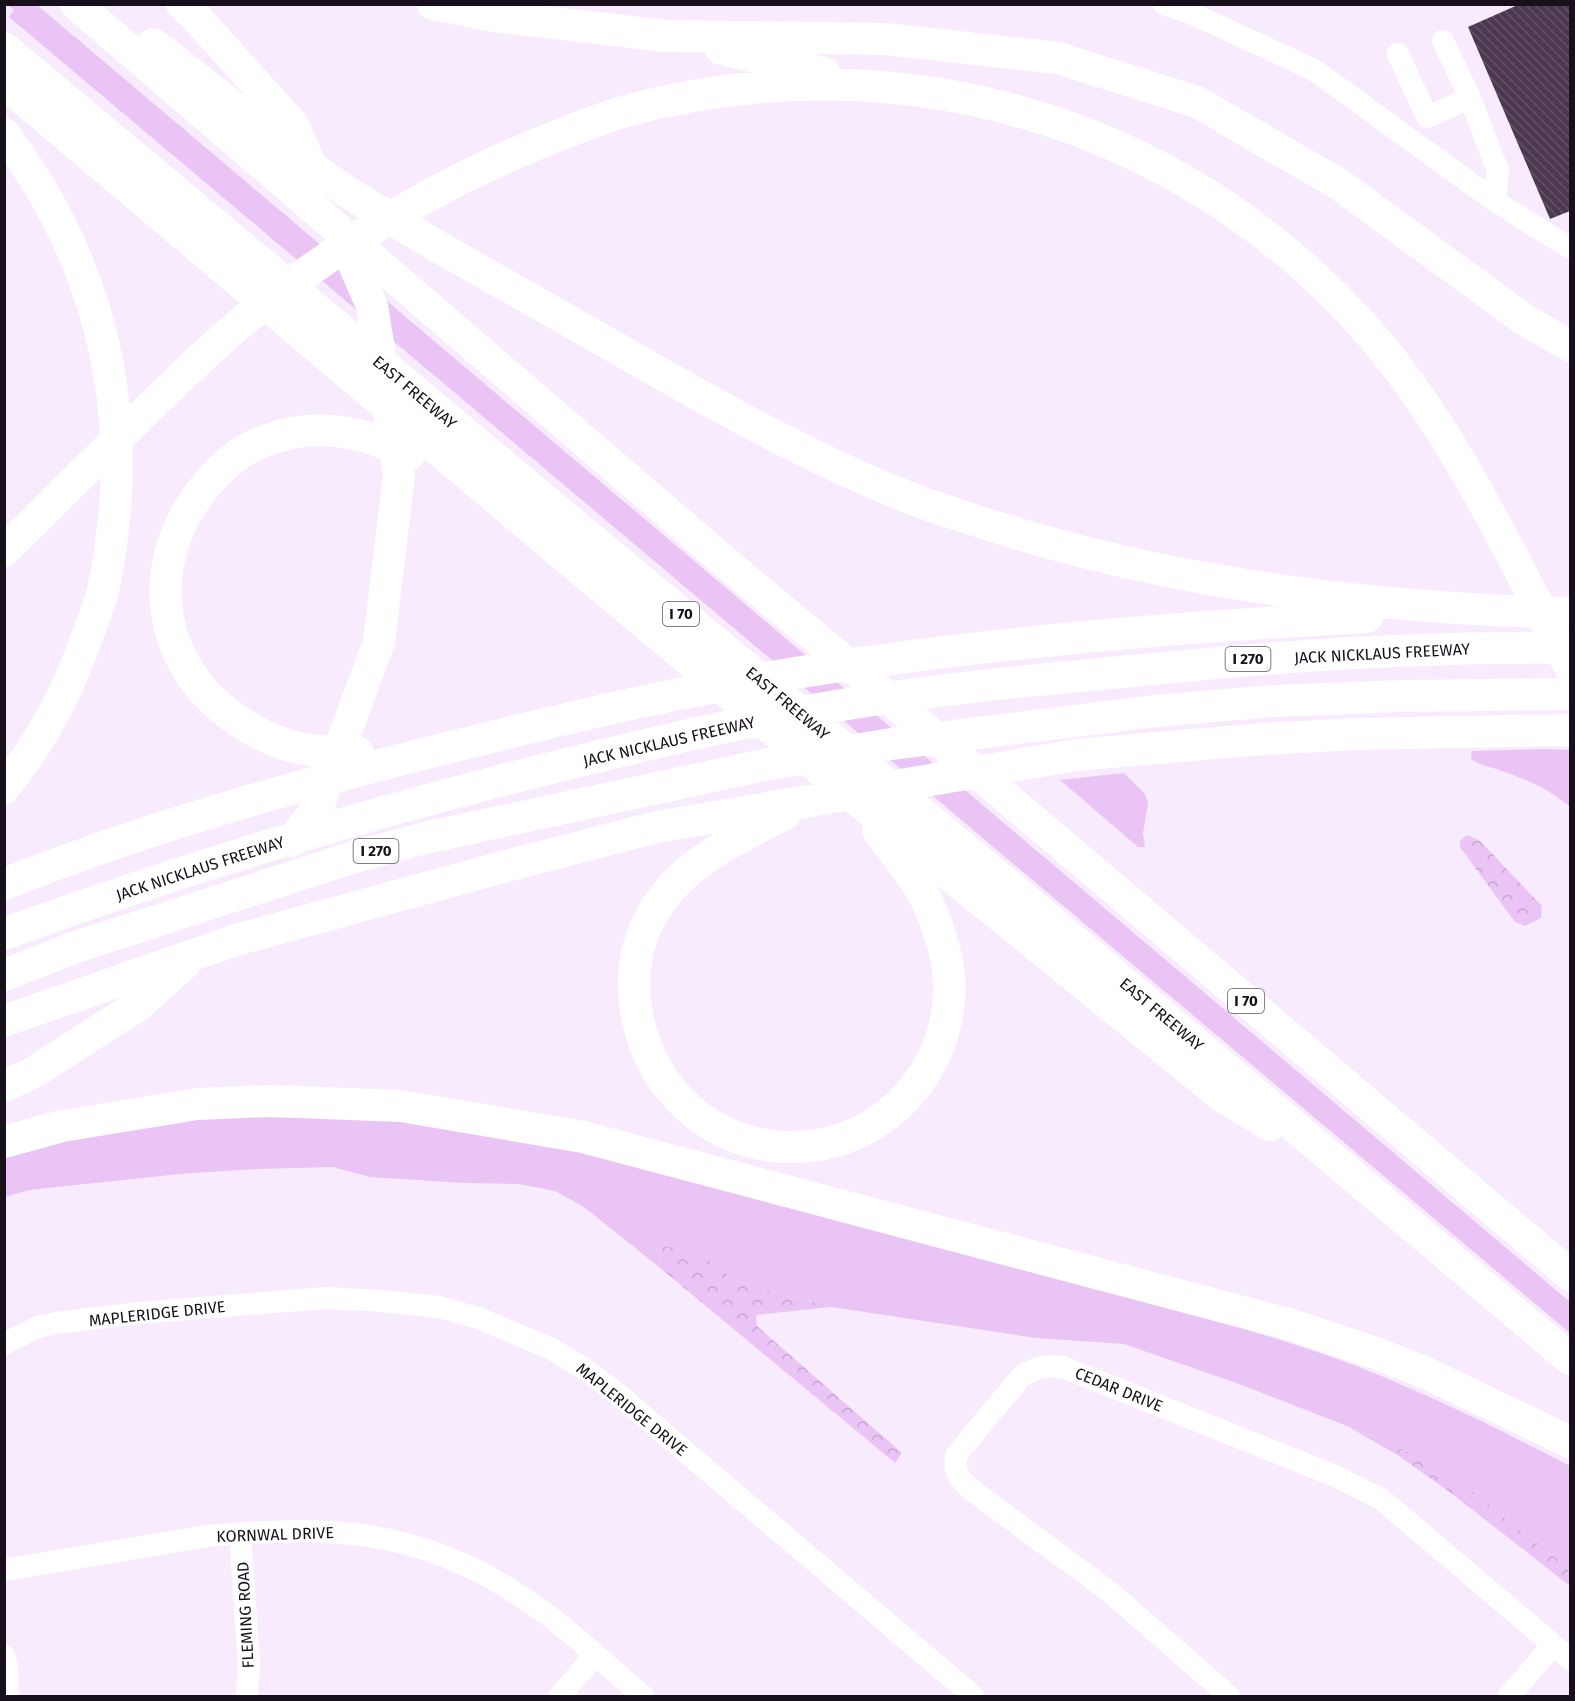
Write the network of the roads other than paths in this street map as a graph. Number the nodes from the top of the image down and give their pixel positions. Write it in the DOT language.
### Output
graph roads {
  1 [pos="76,4"];
  2 [pos="99,4"];
  3 [pos="433,4"];
  4 [pos="1164,4"];
  5 [pos="188,10"];
  6 [pos="665,36"];
  7 [pos="1443,41"];
  8 [pos="4,48"];
  9 [pos="1398,54"];
  10 [pos="4,83"];
  11 [pos="880,87"];
  12 [pos="1470,98"];
  13 [pos="4,134"];
  14 [pos="1495,201"];
  15 [pos="1570,248"];
  16 [pos="1570,346"];
  17 [pos="4,550"];
  18 [pos="563,555"];
  19 [pos="1493,611"];
  20 [pos="1570,613"];
  21 [pos="1570,648"];
  22 [pos="1570,667"];
  23 [pos="1570,694"];
  24 [pos="1560,730"];
  25 [pos="459,745"];
  26 [pos="4,788"];
  27 [pos="852,796"];
  28 [pos="808,800"];
  29 [pos="4,884"];
  30 [pos="4,934"];
  31 [pos="4,975"];
  32 [pos="4,1021"];
  33 [pos="18,1080"];
  34 [pos="4,1142"];
  35 [pos="1357,1179"];
  36 [pos="1570,1275"];
  37 [pos="4,1344"];
  38 [pos="1570,1359"];
  39 [pos="1570,1442"];
  40 [pos="240,1533"];
  41 [pos="4,1570"];
  42 [pos="1562,1652"];
  43 [pos="4,1656"];
  44 [pos="595,1656"];
  45 [pos="8,1696"];
  46 [pos="247,1696"];
  47 [pos="560,1696"];
  48 [pos="643,1696"];
  49 [pos="973,1696"];
  50 [pos="1229,1696"];
  51 [pos="1509,1696"];
  1 -- 36 [label="highway, I 70"];
  2 -- 19 [label="highway"];
  3 -- 6 [label="highway"];
  4 -- 14 [label="street"];
  5 -- 33 [label="highway"];
  6 -- 11 [label="highway"];
  6 -- 16 [label="highway"];
  7 -- 12 [label="street"];
  8 -- 35 [label="highway, EAST FREEWAY / I 70"];
  9 -- 12 [label="street"];
  10 -- 18 [label="highway"];
  11 -- 17 [label="highway"];
  11 -- 22 [label="highway"];
  12 -- 14 [label="street"];
  13 -- 26 [label="highway"];
  14 -- 15 [label="street"];
  18 -- 25 [label="highway"];
  18 -- 27 [label="highway"];
  19 -- 20 [label="highway"];
  19 -- 25 [label="highway"];
  21 -- 30 [label="highway, JACK NICKLAUS FREEWAY / I 270"];
  23 -- 31 [label="highway, I 270"];
  24 -- 28 [label="highway"];
  25 -- 29 [label="highway"];
  27 -- 28 [label="highway"];
  27 -- 35 [label="highway"];
  28 -- 32 [label="highway"];
  34 -- 39 [label="highway"];
  35 -- 38 [label="highway, EAST FREEWAY / I 70"];
  37 -- 49 [label="street, MAPLERIDGE DRIVE"];
  40 -- 41 [label="street, KORNWAL DRIVE"];
  40 -- 44 [label="street, KORNWAL DRIVE"];
  40 -- 46 [label="street, FLEMING ROAD"];
  42 -- 50 [label="street, CEDAR DRIVE"];
  42 -- 51 [label="street, CEDAR DRIVE"];
  43 -- 45 [label="street"];
  44 -- 47 [label="street"];
  44 -- 48 [label="street, KORNWAL DRIVE"];
}
